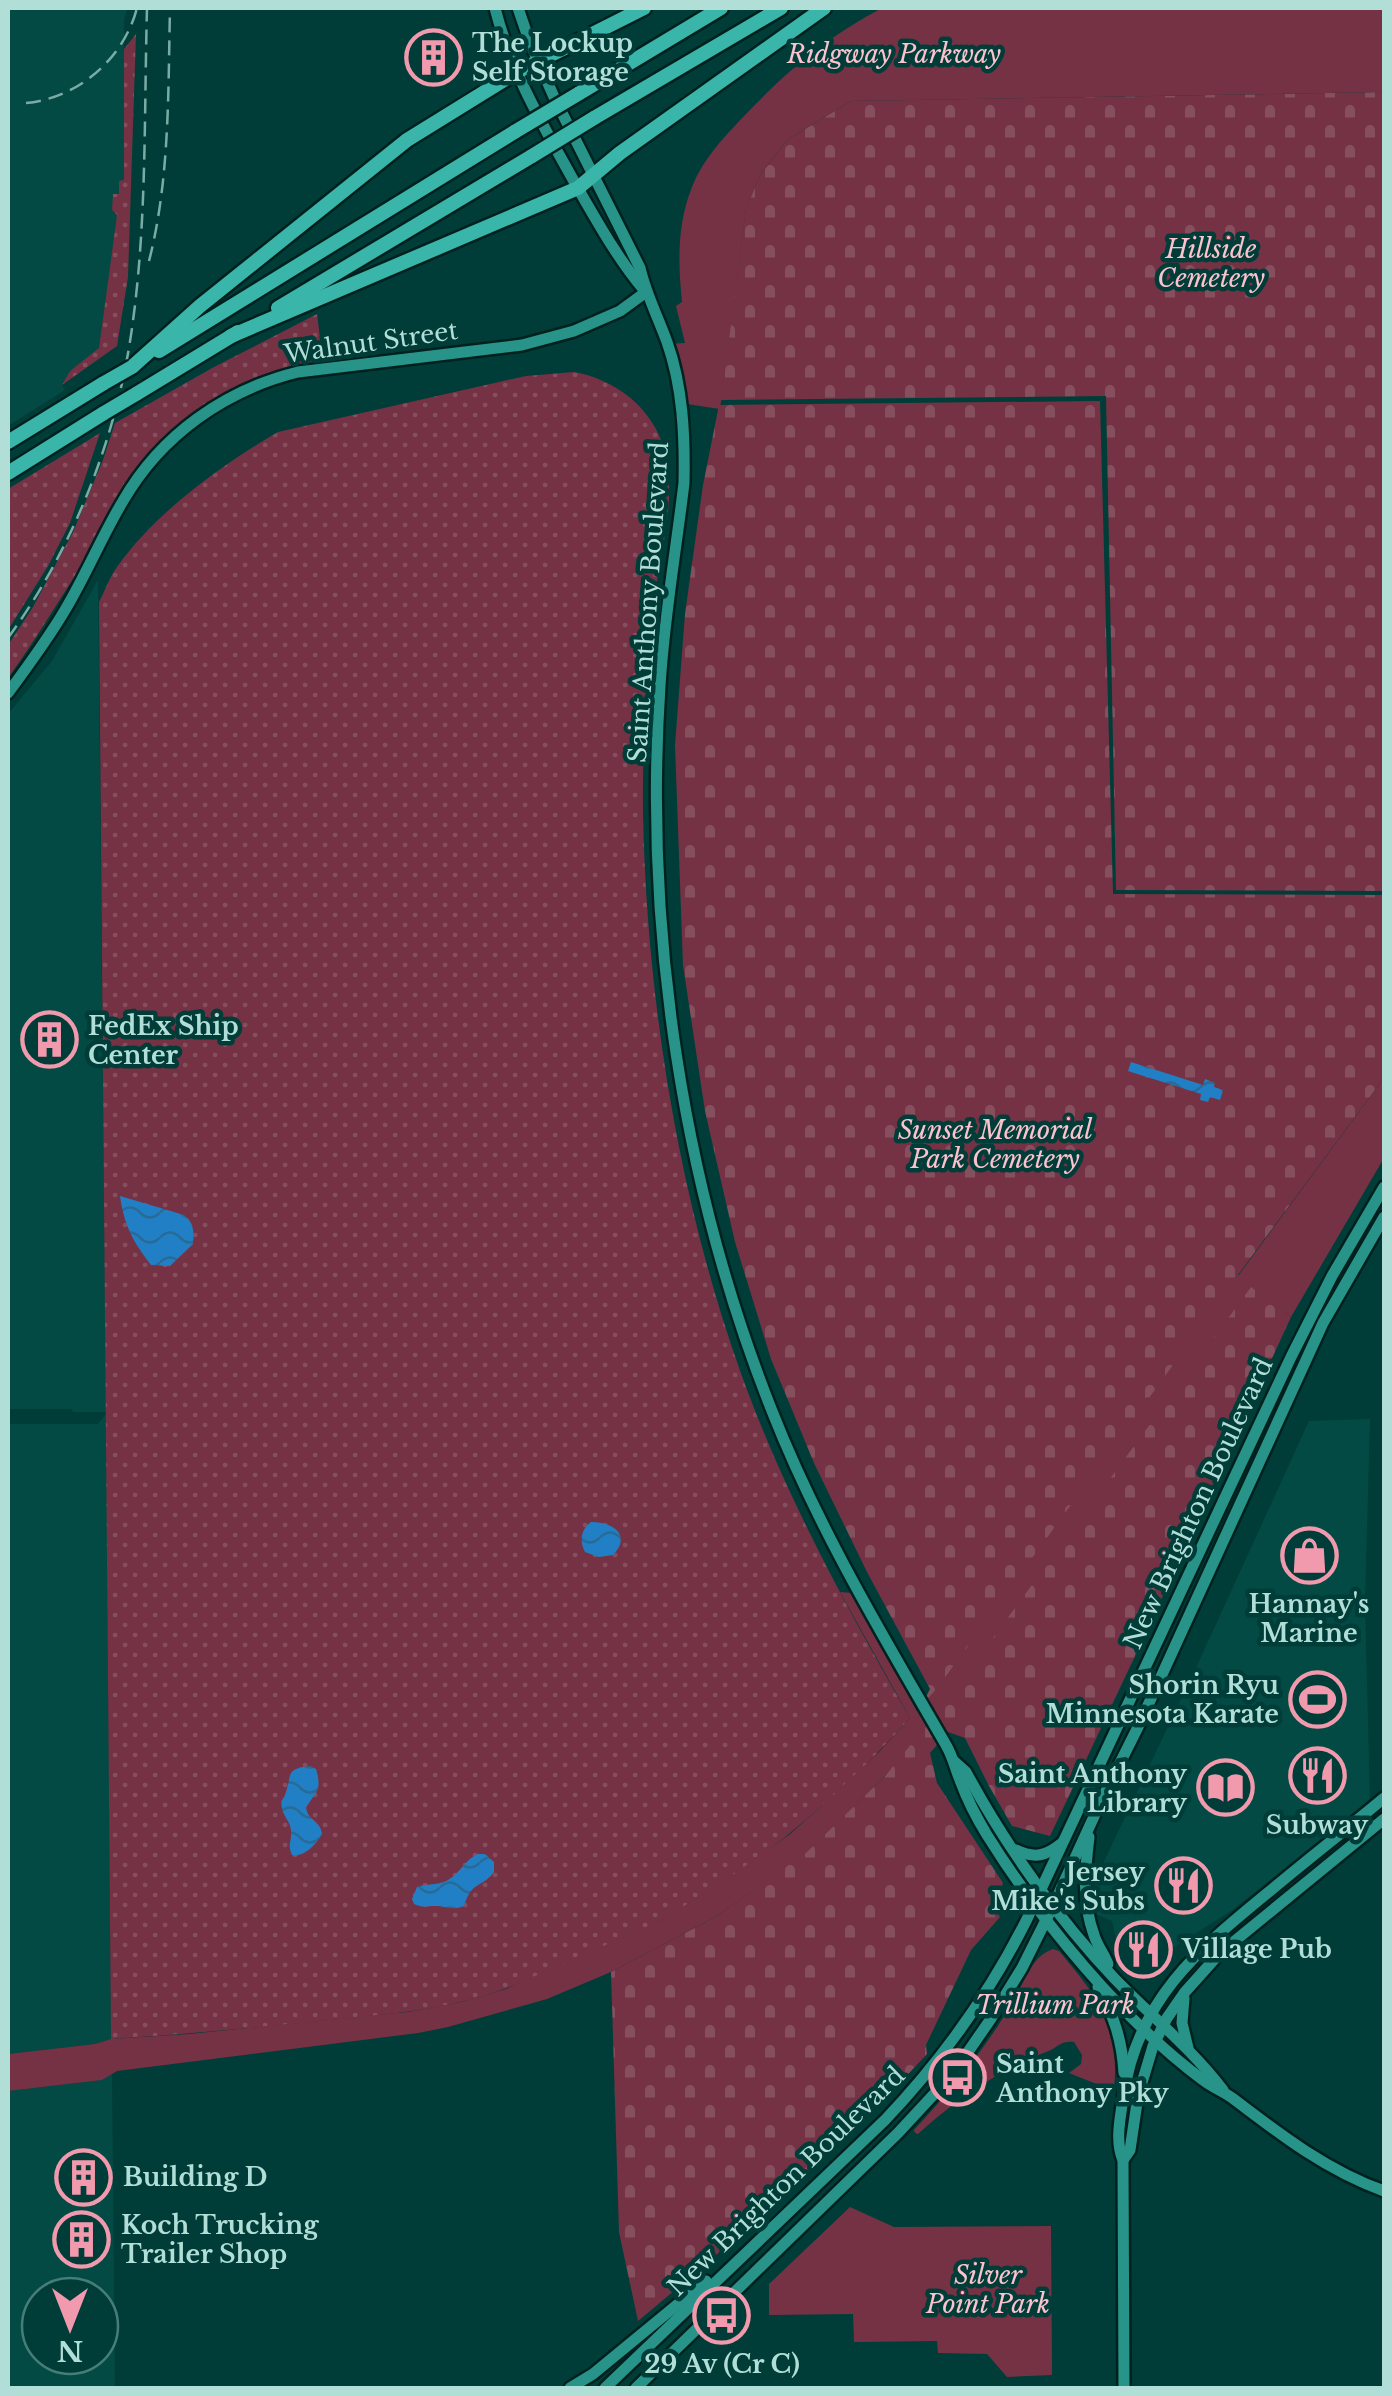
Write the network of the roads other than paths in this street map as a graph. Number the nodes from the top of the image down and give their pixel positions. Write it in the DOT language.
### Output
graph roads {
  1 [pos="496,8"];
  2 [pos="518,8"];
  3 [pos="644,8"];
  4 [pos="721,8"];
  5 [pos="781,8"];
  6 [pos="824,8"];
  7 [pos="538,61"];
  8 [pos="517,72"];
  9 [pos="596,176"];
  10 [pos="578,188"];
  11 [pos="646,292"];
  12 [pos="230,336"];
  13 [pos="132,367"];
  14 [pos="8,441"];
  15 [pos="13,469"];
  16 [pos="8,693"];
  17 [pos="1384,1187"];
  18 [pos="1384,1217"];
  19 [pos="955,1762"];
  20 [pos="1384,1798"];
  21 [pos="1384,1818"];
  22 [pos="1090,1828"];
  23 [pos="1065,1840"];
  24 [pos="1012,1848"];
  25 [pos="1042,1889"];
  26 [pos="1034,1904"];
  27 [pos="1053,1906"];
  28 [pos="1046,1919"];
  29 [pos="1089,1970"];
  30 [pos="1113,1977"];
  31 [pos="1185,1992"];
  32 [pos="1148,2021"];
  33 [pos="1160,2033"];
  34 [pos="1185,2057"];
  35 [pos="1145,2070"];
  36 [pos="1124,2088"];
  37 [pos="1123,2160"];
  38 [pos="1384,2190"];
  39 [pos="742,2256"];
  40 [pos="660,2364"];
  41 [pos="570,2388"];
  42 [pos="605,2388"];
  43 [pos="636,2388"];
  44 [pos="646,2388"];
  45 [pos="1124,2388"];
  1 -- 8 [label="main road, Saint Anthony Boulevard"];
  2 -- 7 [label="main road, Saint Anthony Boulevard"];
  3 -- 7 [label="highway"];
  4 -- 13 [label="highway, bridge"];
  5 -- 12 [label="highway, bridge"];
  6 -- 9 [label="highway"];
  7 -- 8 [label="highway"];
  7 -- 9 [label="main road, Saint Anthony Boulevard"];
  8 -- 10 [label="main road, Saint Anthony Boulevard"];
  8 -- 13 [label="highway"];
  9 -- 10 [label="highway"];
  9 -- 11 [label="main road, Saint Anthony Boulevard"];
  10 -- 11 [label="main road, Saint Anthony Boulevard"];
  10 -- 12 [label="highway"];
  11 -- 16 [label="main road, Walnut Street"];
  11 -- 19 [label="main road, Saint Anthony Boulevard"];
  12 -- 15 [label="highway, bridge"];
  13 -- 14 [label="highway, bridge"];
  17 -- 23 [label="main road, New Brighton Boulevard"];
  18 -- 22 [label="main road, New Brighton Boulevard"];
  19 -- 24 [label="main road, Saint Anthony Boulevard"];
  19 -- 26 [label="main road, Saint Anthony Boulevard"];
  20 -- 32 [label="main road"];
  21 -- 31 [label="main road"];
  22 -- 27 [label="main road, New Brighton Boulevard"];
  22 -- 30 [label="main road"];
  23 -- 24 [label="main road"];
  23 -- 25 [label="main road, New Brighton Boulevard"];
  24 -- 25 [label="main road, Saint Anthony Boulevard"];
  25 -- 26 [label="main road, New Brighton Boulevard"];
  25 -- 27 [label="main road, Saint Anthony Boulevard"];
  26 -- 28 [label="main road, Saint Anthony Boulevard"];
  26 -- 39 [label="main road, New Brighton Boulevard"];
  27 -- 28 [label="main road, New Brighton Boulevard"];
  27 -- 30 [label="main road, Saint Anthony Boulevard"];
  28 -- 29 [label="main road, Saint Anthony Boulevard"];
  28 -- 40 [label="main road, New Brighton Boulevard"];
  29 -- 32 [label="main road, Saint Anthony Boulevard"];
  29 -- 36 [label="main road"];
  30 -- 32 [label="main road, Saint Anthony Boulevard"];
  31 -- 33 [label="main road"];
  31 -- 34 [label="main road"];
  32 -- 33 [label="main road, Saint Anthony Boulevard"];
  32 -- 36 [label="main road"];
  33 -- 34 [label="main road, Saint Anthony Boulevard"];
  33 -- 35 [label="main road"];
  34 -- 35 [label="main road"];
  34 -- 38 [label="main road, Saint Anthony Boulevard"];
  35 -- 37 [label="main road"];
  36 -- 37 [label="main road"];
  37 -- 45 [label="main road"];
  39 -- 41 [label="main road"];
  39 -- 42 [label="main road, New Brighton Boulevard"];
  40 -- 43 [label="main road, New Brighton Boulevard"];
  40 -- 44 [label="main road"];
}
